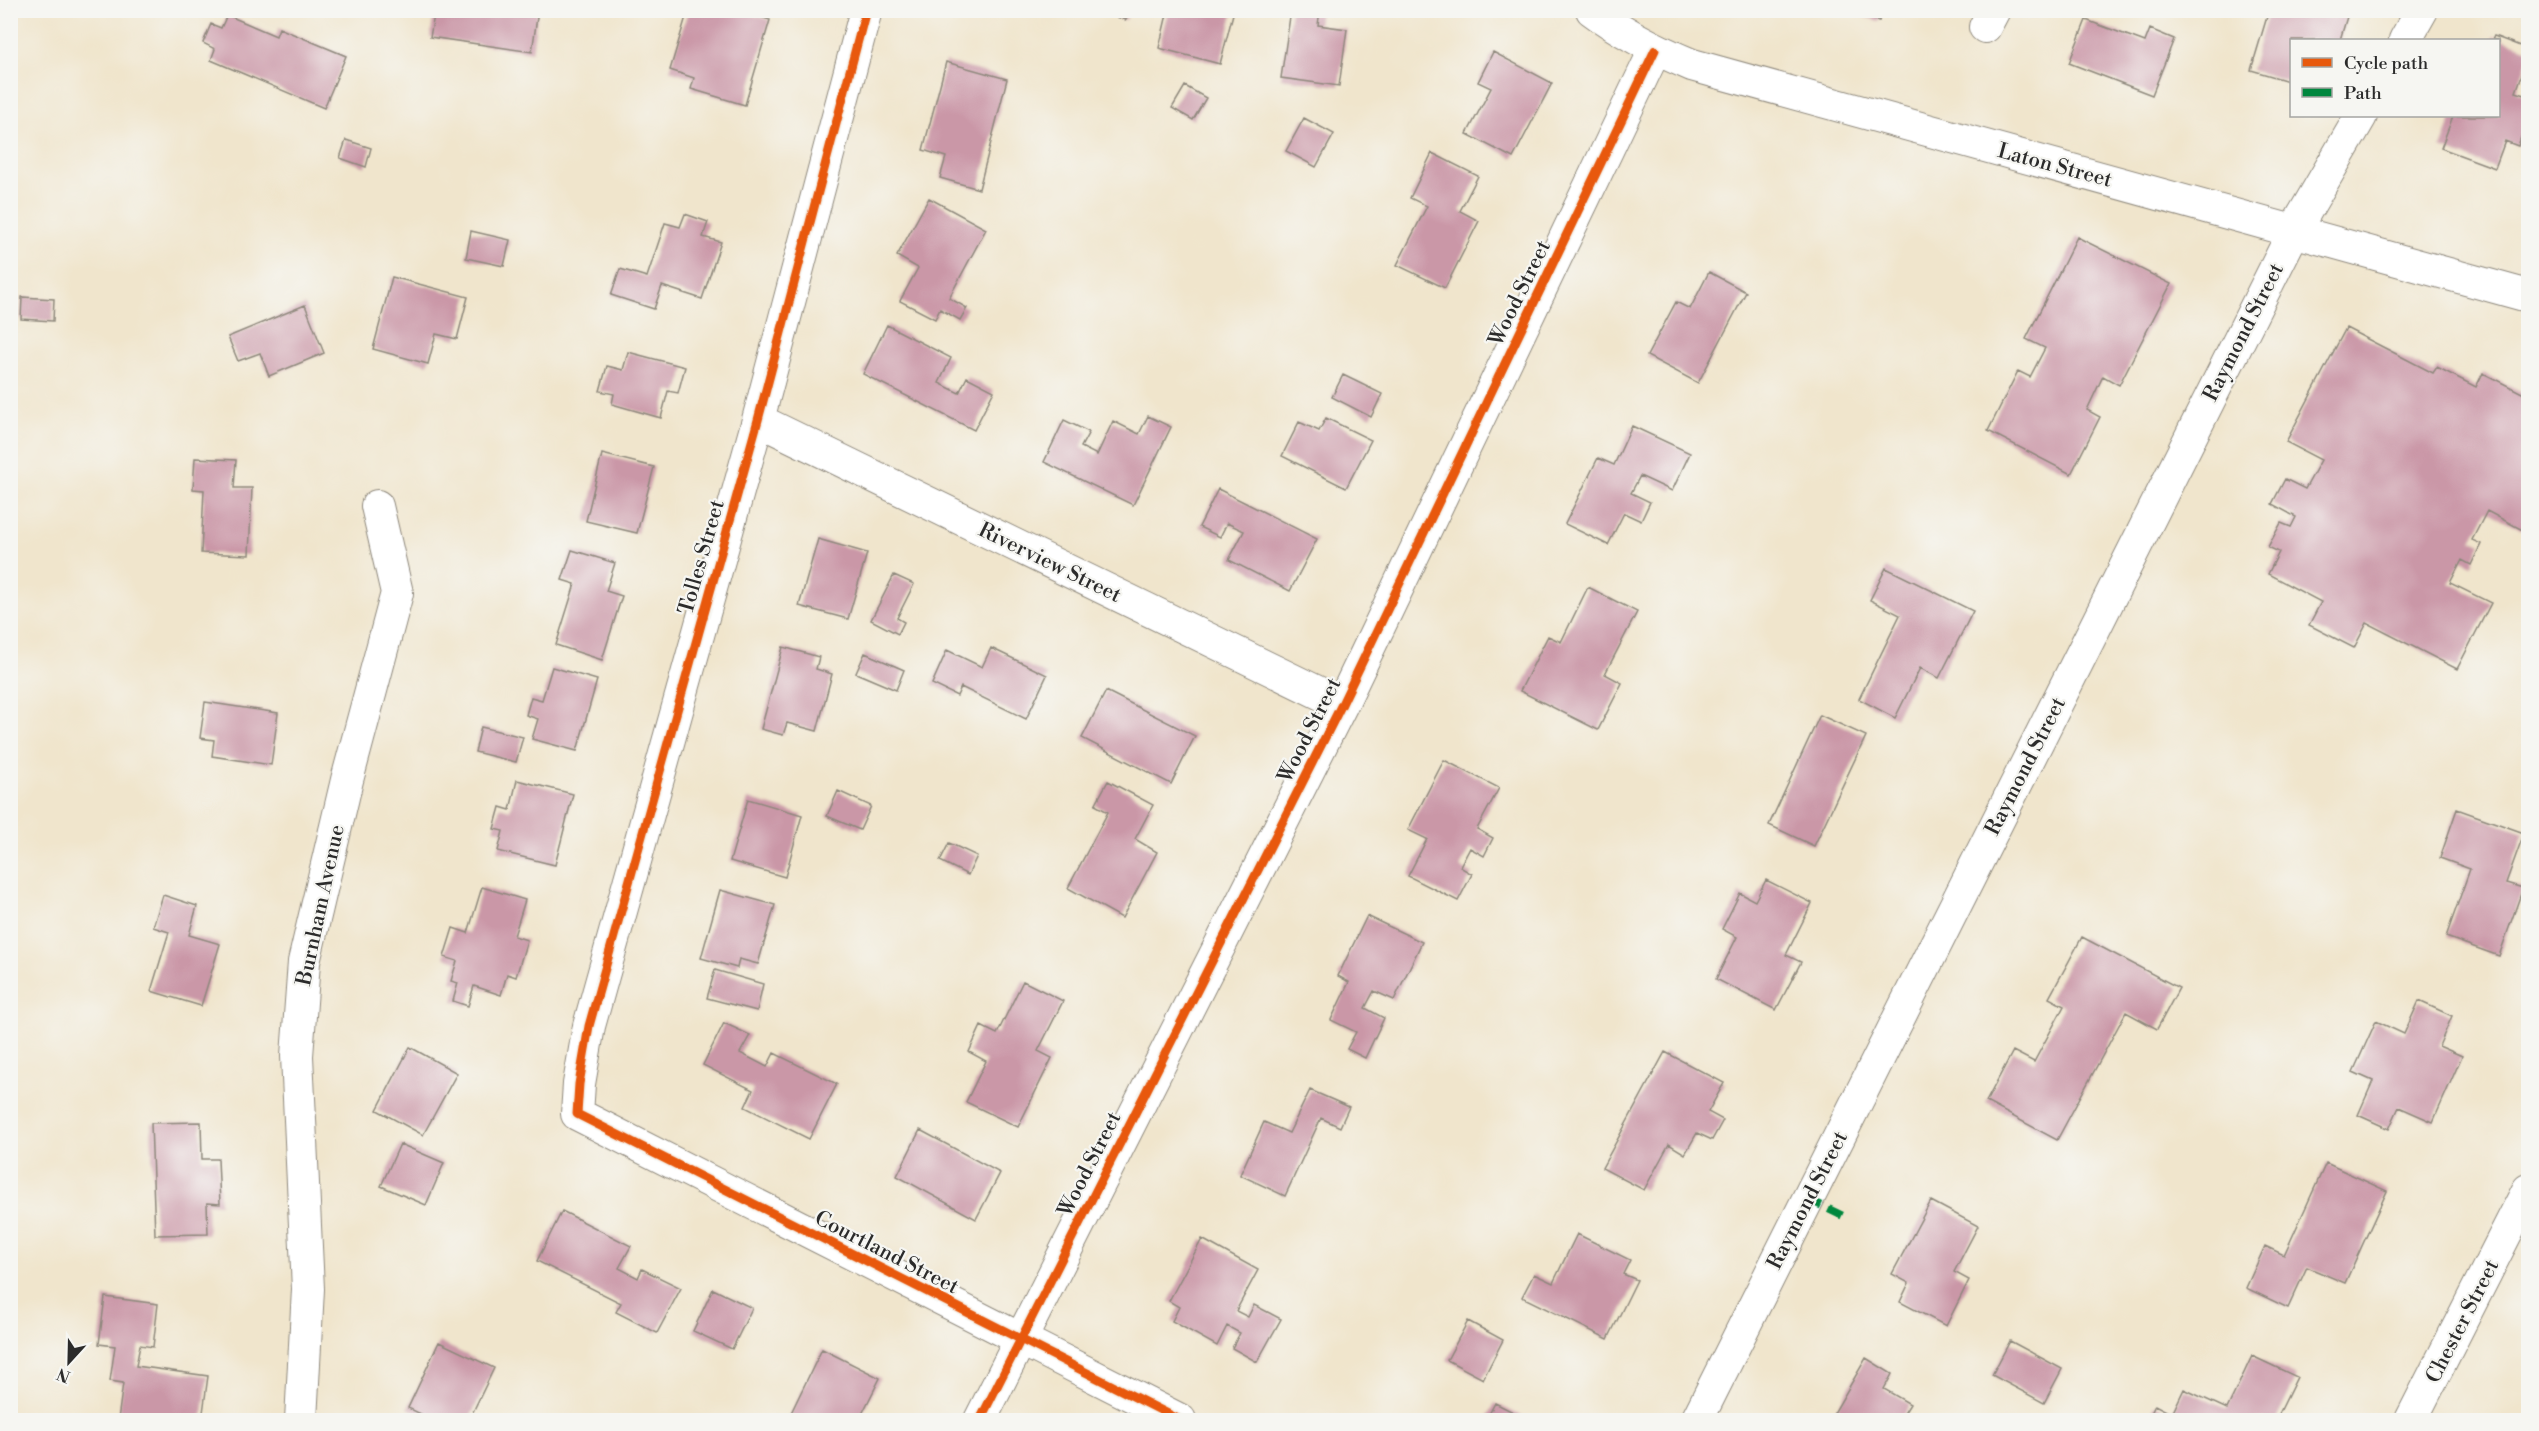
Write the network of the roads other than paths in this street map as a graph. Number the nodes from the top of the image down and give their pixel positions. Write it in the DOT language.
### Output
graph roads {
  1 [pos="866,10"];
  2 [pos="1592,10"];
  3 [pos="2422,10"];
  4 [pos="2405,39"];
  5 [pos="1655,50"];
  6 [pos="2360,117"];
  7 [pos="2294,231"];
  8 [pos="2529,296"];
  9 [pos="758,420"];
  10 [pos="377,506"];
  11 [pos="1342,704"];
  12 [pos="577,1114"];
  13 [pos="2529,1190"];
  14 [pos="1020,1340"];
  15 [pos="301,1420"];
  16 [pos="981,1420"];
  17 [pos="1180,1420"];
  18 [pos="1697,1420"];
  19 [pos="2411,1420"];
  1 -- 9 [label="street, Tolles Street"];
  2 -- 5 [label="street, Laton Street"];
  3 -- 4 [label="street"];
  5 -- 7 [label="street, Laton Street"];
  5 -- 11 [label="street, Wood Street"];
  6 -- 7 [label="street, Raymond Street"];
  7 -- 8 [label="street, Laton Street"];
  7 -- 18 [label="street, Raymond Street"];
  9 -- 11 [label="street, Riverview Street"];
  9 -- 12 [label="street, Tolles Street"];
  10 -- 15 [label="street, Burnham Avenue"];
  11 -- 14 [label="street, Wood Street"];
  12 -- 14 [label="street, Courtland Street"];
  13 -- 19 [label="street, Chester Street"];
  14 -- 16 [label="street, Wood Street"];
  14 -- 17 [label="street, Courtland Street"];
}
